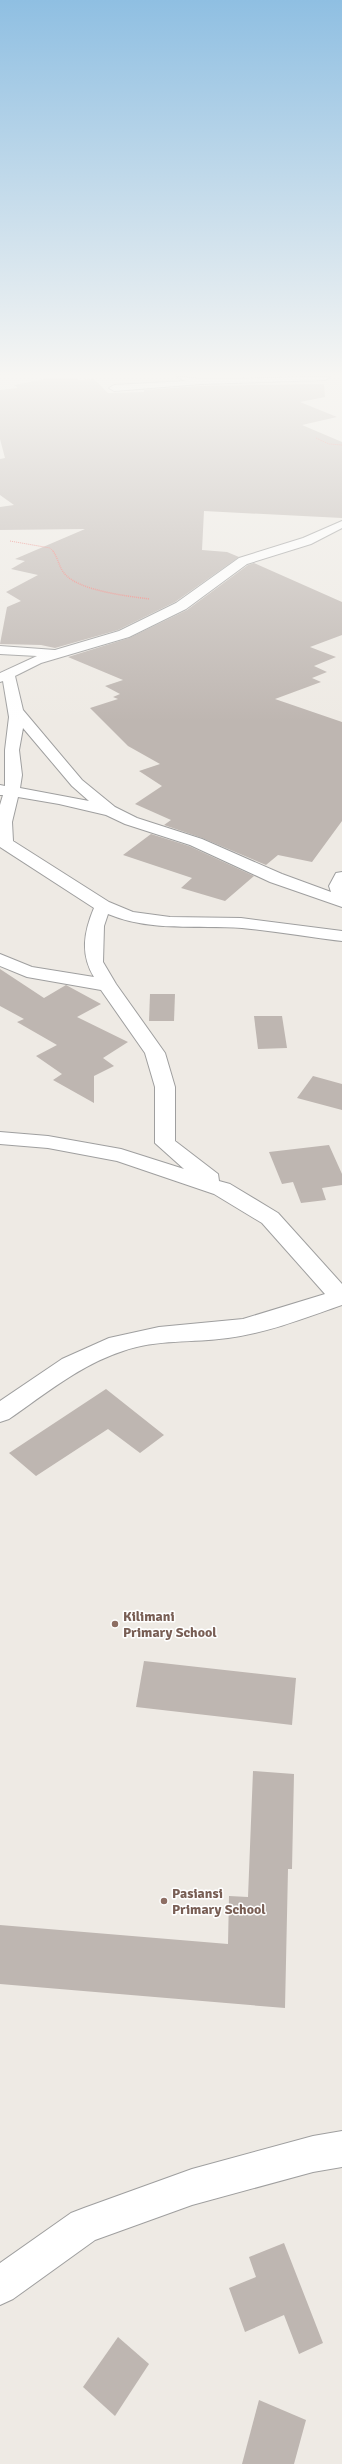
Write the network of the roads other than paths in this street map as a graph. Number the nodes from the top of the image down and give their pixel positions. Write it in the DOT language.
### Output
graph roads {
  1 [pos="342,524"];
  2 [pos="0,650"];
  3 [pos="57,653"];
  4 [pos="4,676"];
  5 [pos="16,710"];
  6 [pos="5,791"];
  7 [pos="109,810"];
  8 [pos="3,842"];
  9 [pos="342,877"];
  10 [pos="342,898"];
  11 [pos="342,902"];
  12 [pos="103,906"];
  13 [pos="342,936"];
  14 [pos="0,959"];
  15 [pos="107,985"];
  16 [pos="0,1138"];
  17 [pos="222,1189"];
  18 [pos="342,1297"];
  19 [pos="0,1413"];
  20 [pos="342,2150"];
  21 [pos="0,2286"];
  1 -- 3 [label="street"];
  2 -- 3 [label="street"];
  3 -- 4 [label="street"];
  4 -- 5 [label="street"];
  5 -- 6 [label="street"];
  5 -- 7 [label="street"];
  6 -- 7 [label="street"];
  6 -- 8 [label="street"];
  7 -- 11 [label="street"];
  8 -- 12 [label="street"];
  9 -- 10 [label="street"];
  12 -- 13 [label="street"];
  12 -- 15 [label="street"];
  14 -- 15 [label="street"];
  15 -- 17 [label="street"];
  16 -- 17 [label="street"];
  17 -- 18 [label="street"];
  18 -- 19 [label="street"];
  20 -- 21 [label="street"];
}
